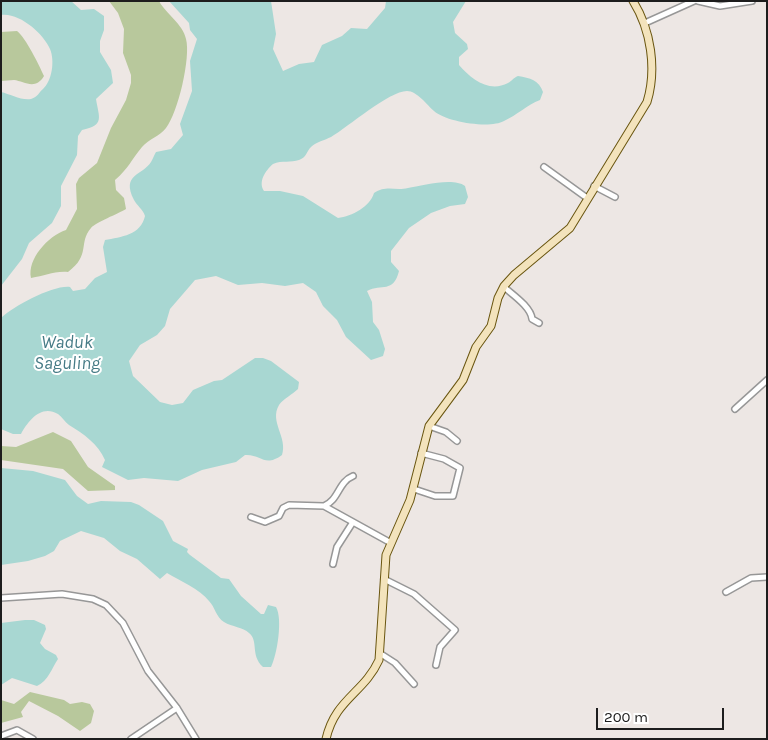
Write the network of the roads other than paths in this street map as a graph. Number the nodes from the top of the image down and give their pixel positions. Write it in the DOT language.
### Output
graph roads {
  1 [pos="633,1"];
  2 [pos="696,1"];
  3 [pos="752,1"];
  4 [pos="645,23"];
  5 [pos="544,167"];
  6 [pos="594,186"];
  7 [pos="615,197"];
  8 [pos="587,198"];
  9 [pos="504,288"];
  10 [pos="539,323"];
  11 [pos="767,380"];
  12 [pos="735,409"];
  13 [pos="429,426"];
  14 [pos="457,441"];
  15 [pos="421,454"];
  16 [pos="353,476"];
  17 [pos="414,489"];
  18 [pos="324,506"];
  19 [pos="251,517"];
  20 [pos="353,522"];
  21 [pos="391,543"];
  22 [pos="333,564"];
  23 [pos="767,577"];
  24 [pos="384,579"];
  25 [pos="726,592"];
  26 [pos="1,598"];
  27 [pos="381,654"];
  28 [pos="436,665"];
  29 [pos="414,684"];
  30 [pos="177,708"];
  31 [pos="1,736"];
  32 [pos="33,739"];
  33 [pos="131,739"];
  34 [pos="196,739"];
  35 [pos="326,739"];
  1 -- 4 [label="main road"];
  2 -- 3 [label="street"];
  2 -- 4 [label="street"];
  4 -- 6 [label="main road"];
  5 -- 8 [label="street"];
  6 -- 7 [label="street"];
  6 -- 8 [label="main road"];
  8 -- 9 [label="main road"];
  9 -- 10 [label="street"];
  9 -- 13 [label="main road"];
  11 -- 12 [label="street"];
  13 -- 14 [label="street"];
  13 -- 15 [label="main road"];
  15 -- 17 [label="main road"];
  15 -- 17 [label="street"];
  16 -- 18 [label="street"];
  17 -- 21 [label="main road"];
  18 -- 19 [label="street"];
  18 -- 20 [label="street"];
  20 -- 21 [label="street"];
  20 -- 22 [label="street"];
  21 -- 24 [label="main road"];
  23 -- 25 [label="street"];
  24 -- 27 [label="main road"];
  24 -- 28 [label="street"];
  26 -- 30 [label="street"];
  27 -- 29 [label="street"];
  27 -- 35 [label="main road"];
  30 -- 33 [label="street"];
  30 -- 34 [label="street"];
  31 -- 32 [label="street"];
}
